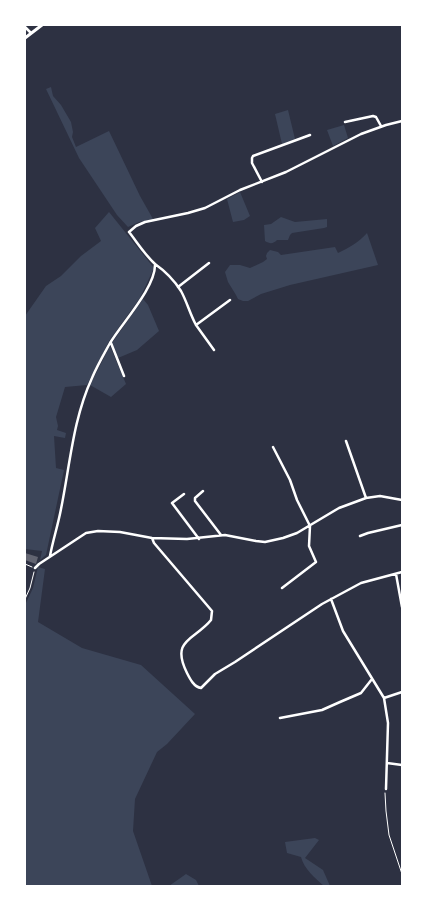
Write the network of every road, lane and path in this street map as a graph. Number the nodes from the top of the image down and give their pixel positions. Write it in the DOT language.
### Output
graph roads {
  1 [pos="42,25"];
  2 [pos="25,27"];
  3 [pos="31,33"];
  4 [pos="25,38"];
  5 [pos="402,121"];
  6 [pos="345,122"];
  7 [pos="381,126"];
  8 [pos="310,135"];
  9 [pos="262,182"];
  10 [pos="209,263"];
  11 [pos="155,264"];
  12 [pos="178,287"];
  13 [pos="230,300"];
  14 [pos="196,325"];
  15 [pos="111,342"];
  16 [pos="214,350"];
  17 [pos="124,376"];
  18 [pos="346,441"];
  19 [pos="273,447"];
  20 [pos="203,491"];
  21 [pos="184,494"];
  22 [pos="366,498"];
  23 [pos="402,500"];
  24 [pos="402,524"];
  25 [pos="310,526"];
  26 [pos="221,535"];
  27 [pos="360,536"];
  28 [pos="152,538"];
  29 [pos="199,539"];
  30 [pos="49,557"];
  31 [pos="25,564"];
  32 [pos="35,568"];
  33 [pos="402,572"];
  34 [pos="396,574"];
  35 [pos="282,588"];
  36 [pos="25,599"];
  37 [pos="331,599"];
  38 [pos="402,608"];
  39 [pos="372,678"];
  40 [pos="402,692"];
  41 [pos="384,698"];
  42 [pos="280,718"];
  43 [pos="387,763"];
  44 [pos="402,765"];
  45 [pos="386,789"];
  46 [pos="402,874"];
  1 -- 3 [label="street"];
  2 -- 3 [label="street"];
  3 -- 4 [label="street"];
  5 -- 7 [label="street"];
  6 -- 7 [label="street"];
  7 -- 9 [label="street"];
  8 -- 9 [label="street"];
  9 -- 11 [label="street"];
  10 -- 12 [label="street"];
  11 -- 12 [label="street"];
  11 -- 15 [label="street"];
  12 -- 14 [label="street"];
  13 -- 14 [label="street"];
  14 -- 16 [label="street"];
  15 -- 17 [label="street"];
  15 -- 30 [label="street"];
  18 -- 22 [label="street"];
  19 -- 25 [label="street"];
  20 -- 26 [label="street"];
  21 -- 29 [label="street"];
  22 -- 23 [label="street"];
  22 -- 25 [label="street"];
  24 -- 27 [label="street"];
  25 -- 26 [label="street"];
  25 -- 35 [label="street"];
  26 -- 29 [label="street"];
  28 -- 29 [label="street"];
  28 -- 30 [label="street"];
  28 -- 37 [label="street"];
  30 -- 32 [label="street"];
  31 -- 32 [label="path"];
  32 -- 36 [label="path"];
  33 -- 34 [label="street"];
  34 -- 37 [label="street"];
  34 -- 38 [label="street"];
  37 -- 39 [label="street"];
  39 -- 41 [label="street"];
  39 -- 42 [label="street"];
  40 -- 41 [label="street"];
  41 -- 43 [label="street"];
  43 -- 44 [label="street"];
  43 -- 45 [label="street"];
  45 -- 46 [label="path"];
}
